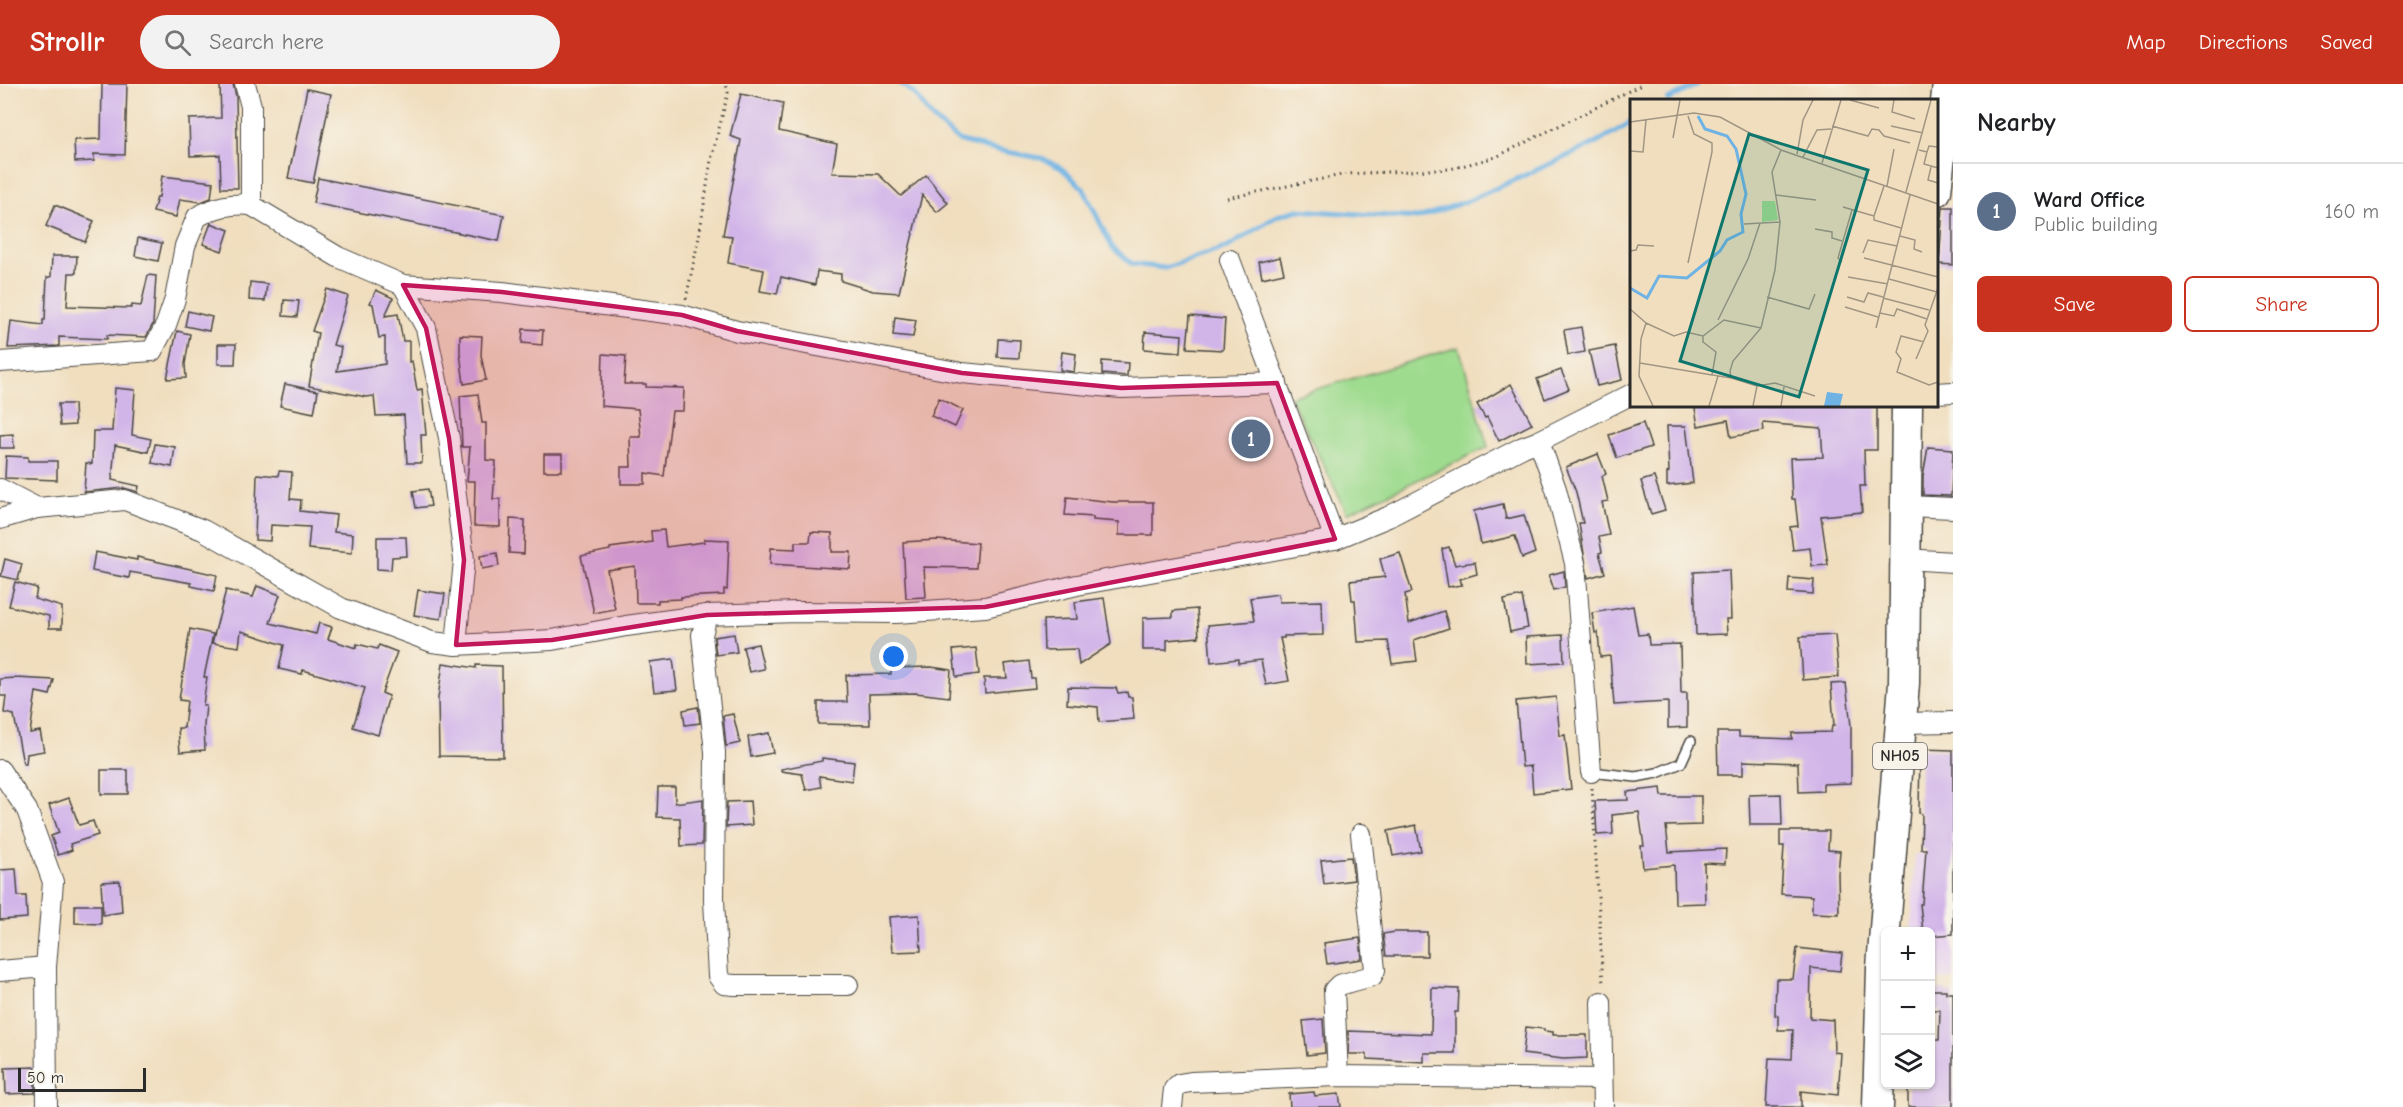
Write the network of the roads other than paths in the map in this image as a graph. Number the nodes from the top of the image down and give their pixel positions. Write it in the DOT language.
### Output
graph roads {
  1 [pos="245,84"];
  2 [pos="1948,84"];
  3 [pos="1938,173"];
  4 [pos="251,205"];
  5 [pos="1230,260"];
  6 [pos="403,285"];
  7 [pos="0,362"];
  8 [pos="1277,383"];
  9 [pos="1630,395"];
  10 [pos="1907,406"];
  11 [pos="1539,441"];
  12 [pos="0,489"];
  13 [pos="1907,506"];
  14 [pos="37,508"];
  15 [pos="1953,508"];
  16 [pos="0,519"];
  17 [pos="1335,539"];
  18 [pos="1905,559"];
  19 [pos="1953,562"];
  20 [pos="707,615"];
  21 [pos="456,645"];
  22 [pos="1953,722"];
  23 [pos="1902,723"];
  24 [pos="1691,741"];
  25 [pos="0,770"];
  26 [pos="1591,772"];
  27 [pos="1361,834"];
  28 [pos="46,967"];
  29 [pos="0,971"];
  30 [pos="848,985"];
  31 [pos="1601,1002"];
  32 [pos="1338,1076"];
  33 [pos="1602,1079"];
  34 [pos="47,1107"];
  35 [pos="1172,1107"];
  36 [pos="1603,1107"];
  37 [pos="1878,1107"];
  1 -- 4 [label="street"];
  2 -- 3 [label="main road"];
  4 -- 6 [label="street"];
  4 -- 7 [label="street"];
  5 -- 8 [label="street"];
  6 -- 8 [label="street"];
  6 -- 21 [label="street"];
  8 -- 17 [label="street"];
  9 -- 11 [label="street"];
  10 -- 13 [label="main road, NH05"];
  11 -- 17 [label="street"];
  11 -- 26 [label="street"];
  12 -- 14 [label="street"];
  13 -- 15 [label="street"];
  13 -- 18 [label="main road, NH05"];
  14 -- 16 [label="street"];
  14 -- 21 [label="street"];
  17 -- 20 [label="street"];
  18 -- 19 [label="street"];
  18 -- 23 [label="main road, NH05"];
  20 -- 21 [label="street"];
  20 -- 30 [label="street"];
  22 -- 23 [label="street"];
  23 -- 37 [label="main road, NH05"];
  24 -- 26 [label="lane"];
  25 -- 28 [label="street"];
  27 -- 32 [label="street"];
  28 -- 29 [label="street"];
  28 -- 34 [label="street"];
  31 -- 33 [label="street"];
  32 -- 33 [label="street"];
  32 -- 35 [label="street"];
  33 -- 36 [label="street"];
}
